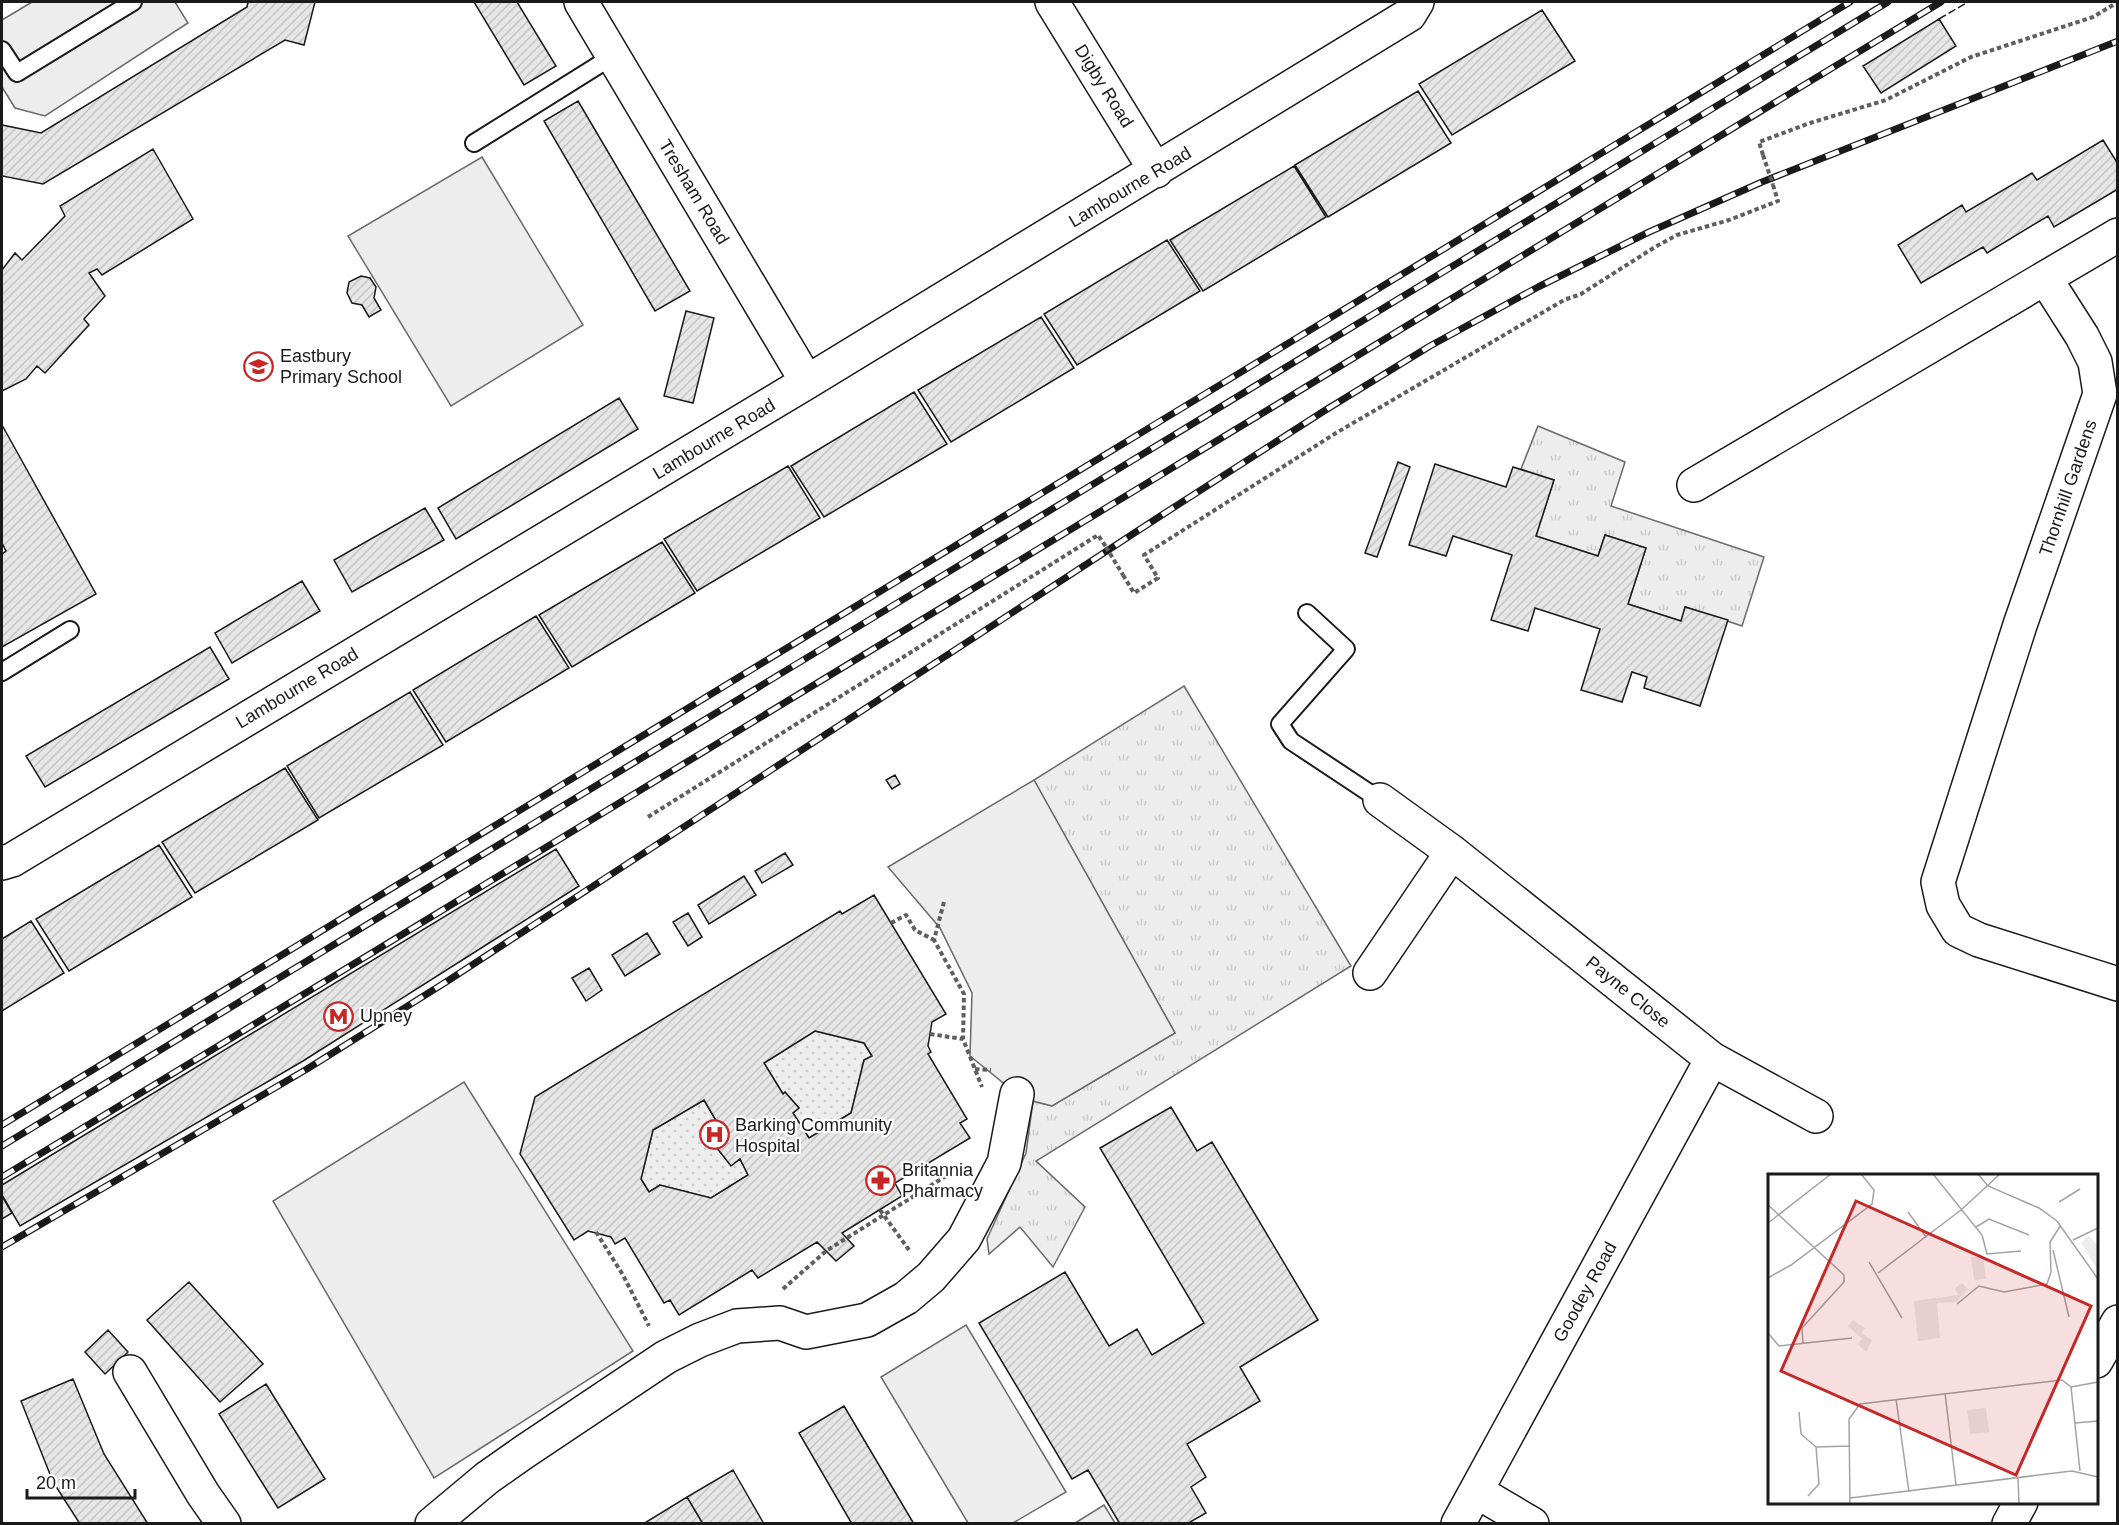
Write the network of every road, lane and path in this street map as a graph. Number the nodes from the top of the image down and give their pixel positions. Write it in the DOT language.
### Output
graph roads {
  1 [pos="134,2"];
  2 [pos="581,2"];
  3 [pos="1052,2"];
  4 [pos="1417,2"];
  5 [pos="2118,2"];
  6 [pos="2111,4"];
  7 [pos="2,50"];
  8 [pos="613,56"];
  9 [pos="474,143"];
  10 [pos="1156,171"];
  11 [pos="2118,235"];
  12 [pos="2045,278"];
  13 [pos="807,382"];
  14 [pos="1694,485"];
  15 [pos="1307,613"];
  16 [pos="70,630"];
  17 [pos="2,672"];
  18 [pos="1380,800"];
  19 [pos="648,817"];
  20 [pos="1452,852"];
  21 [pos="2,863"];
  22 [pos="944,902"];
  23 [pos="891,923"];
  24 [pos="934,940"];
  25 [pos="1370,973"];
  26 [pos="2118,984"];
  27 [pos="930,1034"];
  28 [pos="963,1038"];
  29 [pos="1712,1059"];
  30 [pos="985,1094"];
  31 [pos="1017,1094"];
  32 [pos="1816,1116"];
  33 [pos="970,1161"];
  34 [pos="880,1210"];
  35 [pos="883,1215"];
  36 [pos="596,1232"];
  37 [pos="931,1277"];
  38 [pos="777,1295"];
  39 [pos="2118,1322"];
  40 [pos="666,1358"];
  41 [pos="2098,1359"];
  42 [pos="130,1372"];
  43 [pos="1476,1491"];
  44 [pos="2020,1504"];
  45 [pos="440,1517"];
  46 [pos="224,1524"];
  47 [pos="1458,1524"];
  48 [pos="1532,1524"];
  49 [pos="2009,1524"];
  1 -- 7 [label="lane"];
  2 -- 8 [label="street, Tresham Road"];
  3 -- 10 [label="street, Digby Road"];
  4 -- 10 [label="street, Lambourne Road"];
  5 -- 6 [label="path"];
  6 -- 19 [label="path, bridge"];
  8 -- 9 [label="lane"];
  8 -- 13 [label="street, Tresham Road"];
  10 -- 13 [label="street, Lambourne Road"];
  11 -- 12 [label="street"];
  12 -- 14 [label="street"];
  12 -- 26 [label="street, Thornhill Gardens"];
  13 -- 21 [label="street, Lambourne Road"];
  15 -- 18 [label="lane"];
  16 -- 17 [label="lane"];
  18 -- 20 [label="street, Payne Close"];
  20 -- 25 [label="street"];
  20 -- 29 [label="street, Payne Close"];
  22 -- 24 [label="path"];
  23 -- 24 [label="path"];
  24 -- 28 [label="path"];
  27 -- 28 [label="path"];
  28 -- 30 [label="path"];
  29 -- 32 [label="street, Payne Close"];
  29 -- 43 [label="street, Goodey Road"];
  31 -- 37 [label="street"];
  33 -- 35 [label="path"];
  34 -- 35 [label="path"];
  35 -- 37 [label="path"];
  35 -- 38 [label="path"];
  36 -- 40 [label="path"];
  37 -- 40 [label="street"];
  39 -- 41 [label="street"];
  40 -- 45 [label="street"];
  42 -- 46 [label="street"];
  43 -- 47 [label="street, Goodey Road"];
  43 -- 48 [label="street"];
  44 -- 49 [label="street"];
}
